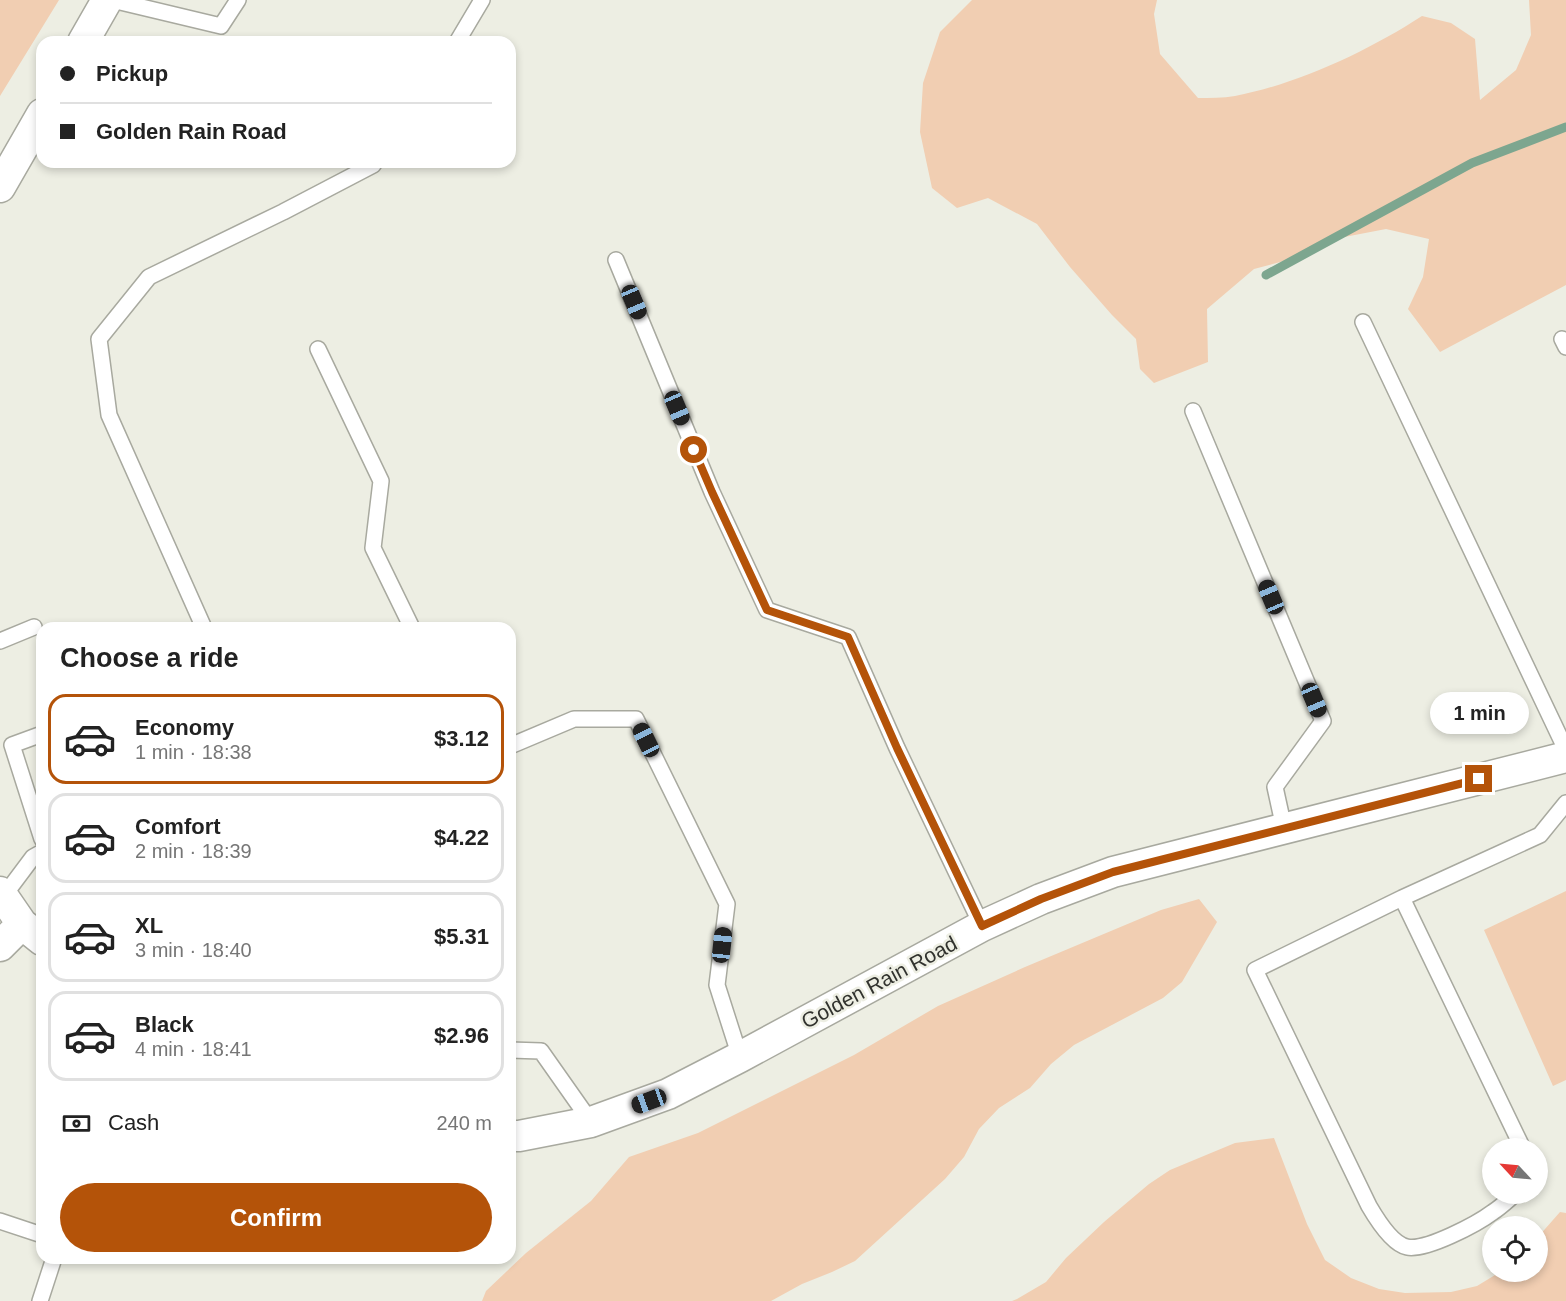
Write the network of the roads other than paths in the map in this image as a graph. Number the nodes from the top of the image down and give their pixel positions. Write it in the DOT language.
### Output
graph roads {
  1 [pos="107,0"];
  2 [pos="112,0"];
  3 [pos="238,0"];
  4 [pos="482,0"];
  5 [pos="86,36"];
  6 [pos="461,36"];
  7 [pos="36,124"];
  8 [pos="367,168"];
  9 [pos="0,187"];
  10 [pos="616,260"];
  11 [pos="1363,322"];
  12 [pos="318,349"];
  13 [pos="1193,411"];
  14 [pos="201,622"];
  15 [pos="409,622"];
  16 [pos="34,627"];
  17 [pos="0,641"];
  18 [pos="36,736"];
  19 [pos="516,743"];
  20 [pos="1566,750"];
  21 [pos="1566,758"];
  22 [pos="1566,803"];
  23 [pos="36,820"];
  24 [pos="1284,828"];
  25 [pos="36,855"];
  26 [pos="2,894"];
  27 [pos="1402,898"];
  28 [pos="982,926"];
  29 [pos="32,932"];
  30 [pos="0,946"];
  31 [pos="516,1050"];
  32 [pos="740,1057"];
  33 [pos="591,1122"];
  34 [pos="516,1136"];
  35 [pos="1518,1138"];
  36 [pos="1503,1204"];
  37 [pos="0,1221"];
  38 [pos="36,1232"];
  39 [pos="52,1264"];
  40 [pos="40,1301"];
  1 -- 5 [label="street"];
  2 -- 3 [label="lane"];
  4 -- 6 [label="lane"];
  7 -- 9 [label="street"];
  8 -- 14 [label="lane"];
  10 -- 28 [label="lane"];
  11 -- 20 [label="lane"];
  12 -- 15 [label="lane"];
  13 -- 24 [label="lane"];
  16 -- 17 [label="lane"];
  18 -- 23 [label="lane"];
  19 -- 32 [label="lane"];
  21 -- 24 [label="street, Golden Rain Road"];
  22 -- 27 [label="lane"];
  24 -- 28 [label="street, Golden Rain Road"];
  25 -- 26 [label="lane"];
  26 -- 29 [label="street"];
  27 -- 35 [label="lane"];
  27 -- 36 [label="lane"];
  28 -- 32 [label="street, Golden Rain Road"];
  29 -- 30 [label="street"];
  31 -- 33 [label="lane"];
  32 -- 33 [label="street, Golden Rain Road"];
  33 -- 34 [label="street, Golden Rain Road"];
  37 -- 38 [label="lane"];
  39 -- 40 [label="lane"];
}
